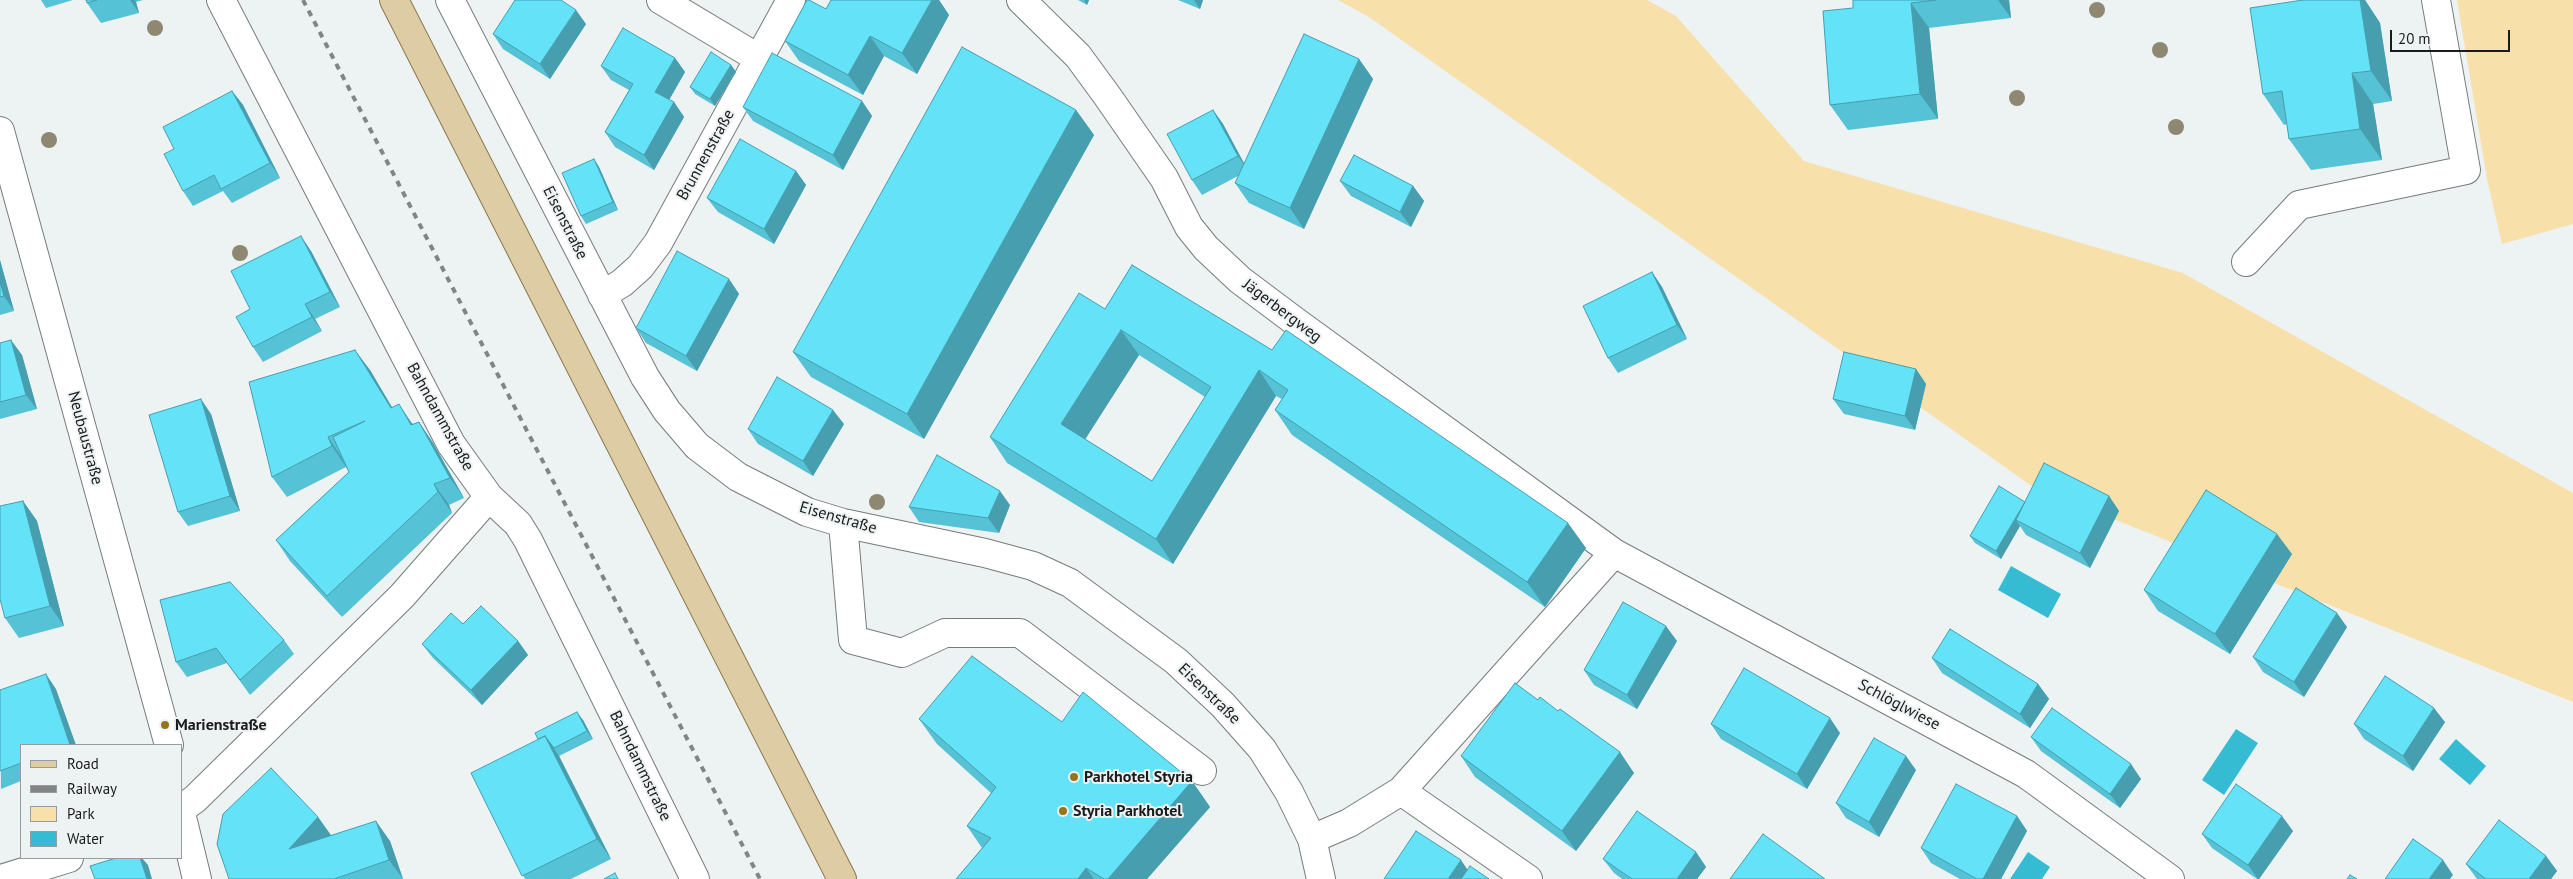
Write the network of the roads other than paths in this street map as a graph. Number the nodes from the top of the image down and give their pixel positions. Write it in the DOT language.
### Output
graph roads {
  1 [pos="221,0"];
  2 [pos="394,0"];
  3 [pos="450,0"];
  4 [pos="661,0"];
  5 [pos="791,0"];
  6 [pos="1021,0"];
  7 [pos="2436,0"];
  8 [pos="758,58"];
  9 [pos="0,130"];
  10 [pos="2246,262"];
  11 [pos="602,295"];
  12 [pos="489,497"];
  13 [pos="843,523"];
  14 [pos="1614,553"];
  15 [pos="168,744"];
  16 [pos="1202,771"];
  17 [pos="1401,791"];
  18 [pos="182,808"];
  19 [pos="182,817"];
  20 [pos="1312,838"];
  21 [pos="66,859"];
  22 [pos="1,879"];
  23 [pos="197,879"];
  24 [pos="695,879"];
  25 [pos="842,879"];
  26 [pos="1321,879"];
  27 [pos="1528,879"];
  28 [pos="2170,879"];
  1 -- 12 [label="street, Bahndammstraße"];
  2 -- 25 [label="main road"];
  3 -- 11 [label="street, Eisenstraße"];
  4 -- 8 [label="street"];
  5 -- 8 [label="street, Brunnenstraße"];
  6 -- 14 [label="street, Jägerbergweg"];
  7 -- 10 [label="street"];
  8 -- 11 [label="street, Brunnenstraße"];
  9 -- 15 [label="street, Neubaustraße"];
  11 -- 13 [label="street, Eisenstraße"];
  12 -- 18 [label="street"];
  12 -- 24 [label="street, Bahndammstraße"];
  13 -- 16 [label="street"];
  13 -- 20 [label="street, Eisenstraße"];
  14 -- 17 [label="street"];
  14 -- 28 [label="street, Schlöglwiese"];
  17 -- 20 [label="street"];
  17 -- 27 [label="street"];
  19 -- 23 [label="street"];
  20 -- 26 [label="street, Eisenstraße"];
  21 -- 22 [label="street"];
}
